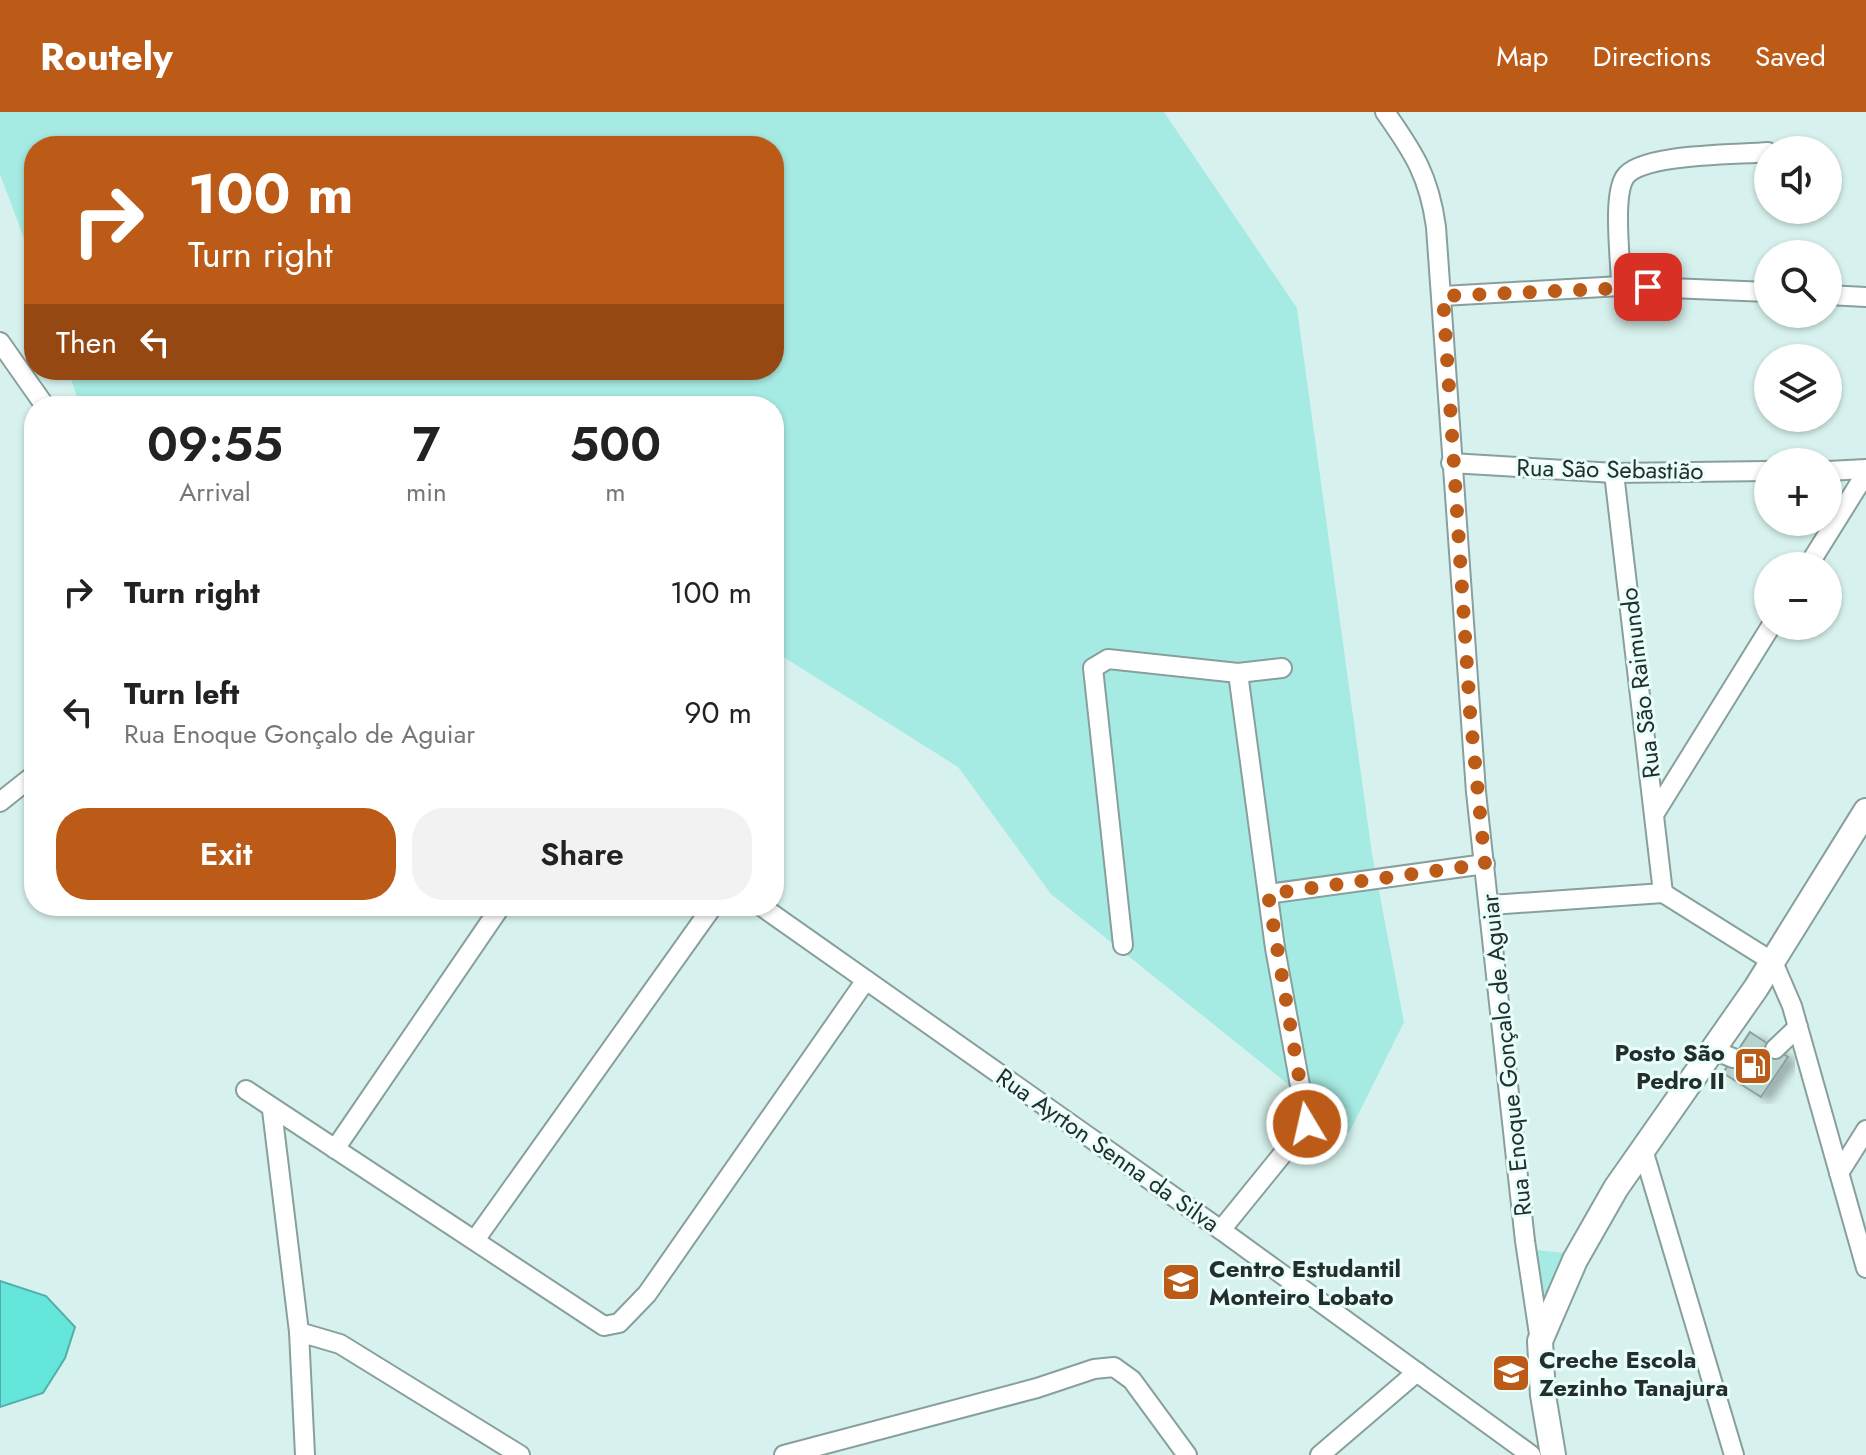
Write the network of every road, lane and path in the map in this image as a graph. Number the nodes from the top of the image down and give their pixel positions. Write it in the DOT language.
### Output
graph roads {
  1 [pos="1385,112"];
  2 [pos="1754,153"];
  3 [pos="1621,286"];
  4 [pos="1754,291"];
  5 [pos="1443,296"];
  6 [pos="1842,296"];
  7 [pos="1866,297"];
  8 [pos="0,342"];
  9 [pos="24,376"];
  10 [pos="1451,463"];
  11 [pos="1754,471"];
  12 [pos="1842,471"];
  13 [pos="1866,471"];
  14 [pos="1614,473"];
  15 [pos="1817,552"];
  16 [pos="1762,640"];
  17 [pos="1282,668"];
  18 [pos="1238,673"];
  19 [pos="24,783"];
  20 [pos="0,802"];
  21 [pos="1866,811"];
  22 [pos="1655,813"];
  23 [pos="1485,864"];
  24 [pos="1663,893"];
  25 [pos="1268,894"];
  26 [pos="1491,905"];
  27 [pos="494,916"];
  28 [pos="706,916"];
  29 [pos="775,916"];
  30 [pos="1123,945"];
  31 [pos="1773,962"];
  32 [pos="866,980"];
  33 [pos="1798,1027"];
  34 [pos="1775,1049"];
  35 [pos="246,1090"];
  36 [pos="272,1110"];
  37 [pos="1866,1130"];
  38 [pos="335,1149"];
  39 [pos="1644,1153"];
  40 [pos="1839,1173"];
  41 [pos="1221,1230"];
  42 [pos="475,1240"];
  43 [pos="1866,1268"];
  44 [pos="299,1332"];
  45 [pos="1540,1341"];
  46 [pos="1417,1372"];
  47 [pos="1513,1442"];
  48 [pos="492,1448"];
  49 [pos="814,1452"];
  50 [pos="305,1455"];
  51 [pos="520,1455"];
  52 [pos="784,1455"];
  53 [pos="1187,1455"];
  54 [pos="1320,1455"];
  55 [pos="1498,1455"];
  56 [pos="1531,1455"];
  57 [pos="1553,1455"];
  58 [pos="1734,1455"];
  1 -- 5 [label="street, Rua Enoque Gonçalo de Aguiar"];
  2 -- 3 [label="street"];
  3 -- 4 [label="street"];
  3 -- 5 [label="street"];
  5 -- 10 [label="street, Rua Enoque Gonçalo de Aguiar"];
  6 -- 7 [label="street"];
  8 -- 9 [label="street"];
  10 -- 14 [label="street, Rua São Sebastião"];
  10 -- 23 [label="street, Rua Enoque Gonçalo de Aguiar"];
  11 -- 14 [label="street, Rua São Sebastião"];
  12 -- 13 [label="street"];
  13 -- 15 [label="street"];
  14 -- 22 [label="street, Rua São Raimundo"];
  16 -- 22 [label="street"];
  17 -- 18 [label="street"];
  18 -- 25 [label="street"];
  18 -- 30 [label="street"];
  19 -- 20 [label="street"];
  21 -- 31 [label="main road"];
  22 -- 24 [label="street, Rua São Raimundo"];
  23 -- 25 [label="street"];
  23 -- 26 [label="street, Rua Enoque Gonçalo de Aguiar"];
  24 -- 26 [label="street"];
  24 -- 31 [label="street"];
  25 -- 41 [label="street"];
  26 -- 45 [label="street, Rua Enoque Gonçalo de Aguiar"];
  27 -- 38 [label="street"];
  28 -- 42 [label="street"];
  29 -- 32 [label="street, Rua Ayrton Senna da Silva"];
  31 -- 33 [label="street"];
  31 -- 39 [label="main road"];
  32 -- 41 [label="street, Rua Ayrton Senna da Silva"];
  32 -- 42 [label="street"];
  33 -- 34 [label="street"];
  33 -- 40 [label="street"];
  35 -- 36 [label="street"];
  36 -- 38 [label="street"];
  36 -- 44 [label="street"];
  37 -- 40 [label="street"];
  38 -- 42 [label="street"];
  39 -- 45 [label="main road"];
  39 -- 58 [label="street"];
  40 -- 43 [label="street"];
  41 -- 46 [label="street, Rua Ayrton Senna da Silva"];
  44 -- 48 [label="street"];
  44 -- 50 [label="street"];
  45 -- 57 [label="main road"];
  46 -- 47 [label="street, Rua Ayrton Senna da Silva"];
  46 -- 54 [label="street"];
  47 -- 55 [label="street"];
  47 -- 56 [label="street, Rua Ayrton Senna da Silva"];
  48 -- 51 [label="street"];
  49 -- 52 [label="street"];
  49 -- 53 [label="street"];
}
